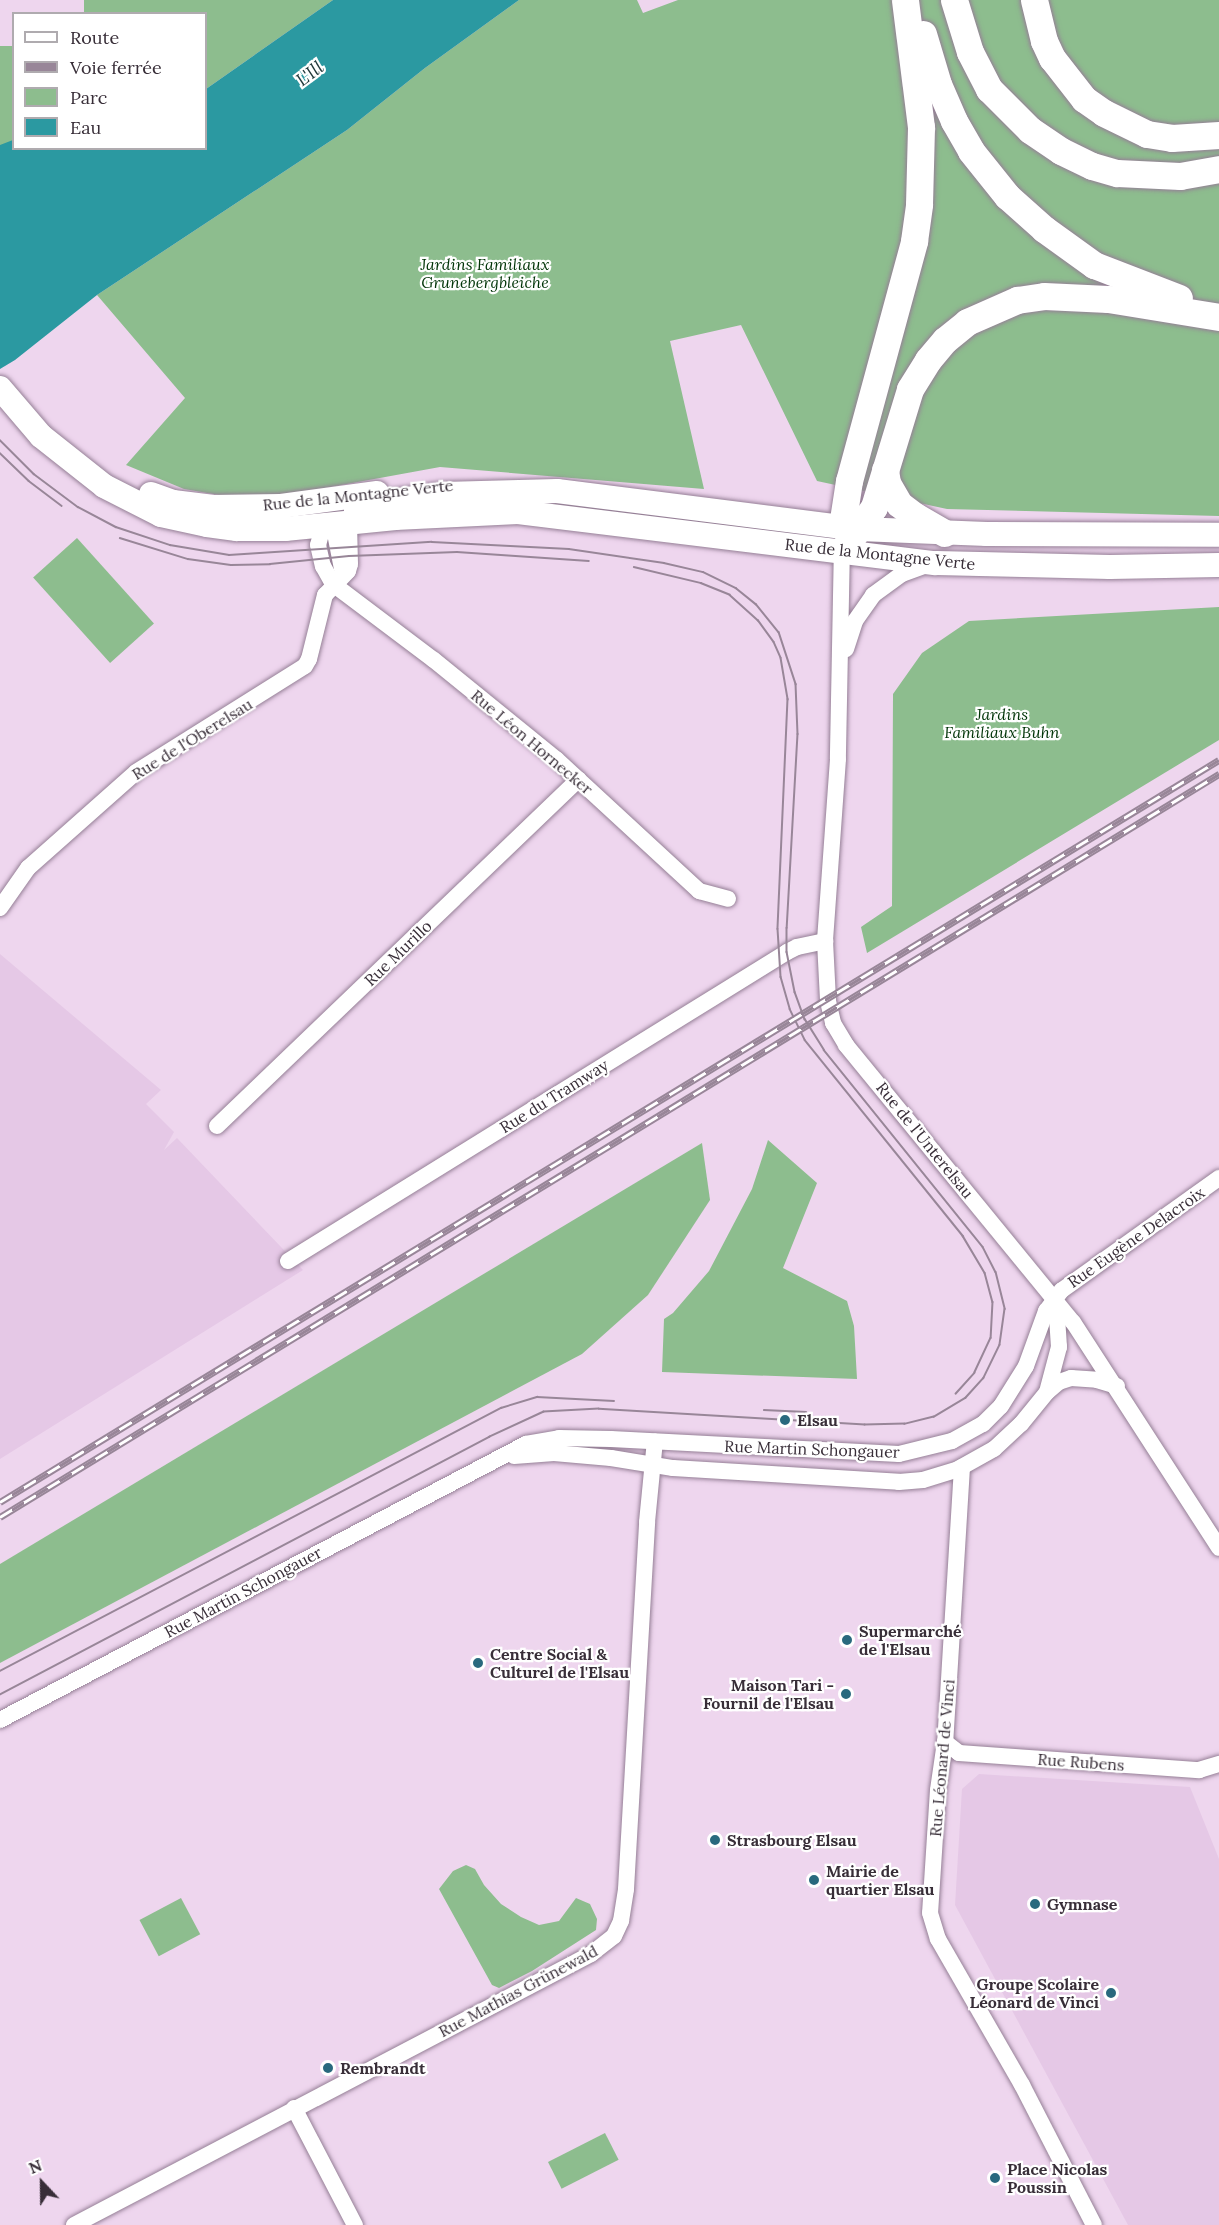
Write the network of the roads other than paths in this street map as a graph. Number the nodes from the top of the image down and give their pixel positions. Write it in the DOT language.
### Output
graph roads {
  1 [pos="905,0"];
  2 [pos="919,0"];
  3 [pos="954,0"];
  4 [pos="1034,0"];
  5 [pos="1219,135"];
  6 [pos="1219,169"];
  7 [pos="1219,309"];
  8 [pos="1219,317"];
  9 [pos="0,388"];
  10 [pos="61,453"];
  11 [pos="885,470"];
  12 [pos="305,503"];
  13 [pos="347,514"];
  14 [pos="944,533"];
  15 [pos="848,535"];
  16 [pos="1219,535"];
  17 [pos="936,563"];
  18 [pos="1219,566"];
  19 [pos="338,580"];
  20 [pos="841,670"];
  21 [pos="579,779"];
  22 [pos="728,899"];
  23 [pos="0,908"];
  24 [pos="825,941"];
  25 [pos="217,1126"];
  26 [pos="1219,1178"];
  27 [pos="288,1261"];
  28 [pos="1055,1299"];
  29 [pos="1117,1386"];
  30 [pos="1047,1392"];
  31 [pos="655,1441"];
  32 [pos="485,1465"];
  33 [pos="652,1466"];
  34 [pos="962,1467"];
  35 [pos="1219,1548"];
  36 [pos="0,1720"];
  37 [pos="945,1742"];
  38 [pos="1219,1764"];
  39 [pos="294,2108"];
  40 [pos="74,2225"];
  41 [pos="356,2225"];
  42 [pos="1094,2225"];
  1 -- 15 [label="highway"];
  2 -- 7 [label="highway"];
  3 -- 6 [label="highway"];
  4 -- 5 [label="highway"];
  8 -- 11 [label="highway"];
  9 -- 10 [label="main road, Rue de la Montagne Verte"];
  10 -- 12 [label="main road, Rue de la Montagne Verte"];
  10 -- 13 [label="main road, Rue de la Montagne Verte"];
  11 -- 14 [label="highway"];
  11 -- 15 [label="highway"];
  12 -- 13 [label="main road"];
  12 -- 13 [label="main road, Rue de la Montagne Verte"];
  13 -- 15 [label="main road, Rue de la Montagne Verte"];
  13 -- 15 [label="main road, Rue de la Montagne Verte"];
  13 -- 19 [label="street, Rue de l'Oberelsau"];
  13 -- 19 [label="street"];
  14 -- 15 [label="main road, Rue de la Montagne Verte"];
  14 -- 16 [label="main road, Rue de la Montagne Verte"];
  15 -- 17 [label="main road, Rue de la Montagne Verte"];
  15 -- 20 [label="street, Rue de l'Unterelsau"];
  17 -- 18 [label="main road, Rue de la Montagne Verte"];
  17 -- 20 [label="street, Rue de l'Unterelsau"];
  19 -- 21 [label="street, Rue Léon Hornecker"];
  19 -- 23 [label="street, Rue de l'Oberelsau"];
  20 -- 24 [label="street, Rue de l'Unterelsau"];
  21 -- 22 [label="street, Rue Léon Hornecker"];
  21 -- 25 [label="street, Rue Murillo"];
  24 -- 27 [label="street, Rue du Tramway"];
  24 -- 28 [label="street, Rue de l'Unterelsau"];
  26 -- 28 [label="street, Rue Eugène Delacroix"];
  28 -- 29 [label="street, Rue de l'Unterelsau"];
  28 -- 30 [label="street, Rue Martin Schongauer"];
  28 -- 31 [label="street, Rue Martin Schongauer"];
  29 -- 30 [label="street"];
  29 -- 35 [label="street, Rue de l'Unterelsau"];
  30 -- 34 [label="street, Rue Martin Schongauer"];
  31 -- 32 [label="street, Rue Martin Schongauer"];
  31 -- 33 [label="street, Rue Mathias Grünewald"];
  32 -- 33 [label="street, Rue Martin Schongauer"];
  32 -- 36 [label="street, Rue Martin Schongauer"];
  33 -- 34 [label="street, Rue Martin Schongauer"];
  33 -- 39 [label="street, Rue Mathias Grünewald"];
  34 -- 37 [label="street, Rue Léonard de Vinci"];
  37 -- 38 [label="street, Rue Rubens"];
  37 -- 42 [label="street, Rue Léonard de Vinci"];
  39 -- 40 [label="street, Rue Mathias Grünewald"];
  39 -- 41 [label="street"];
}
